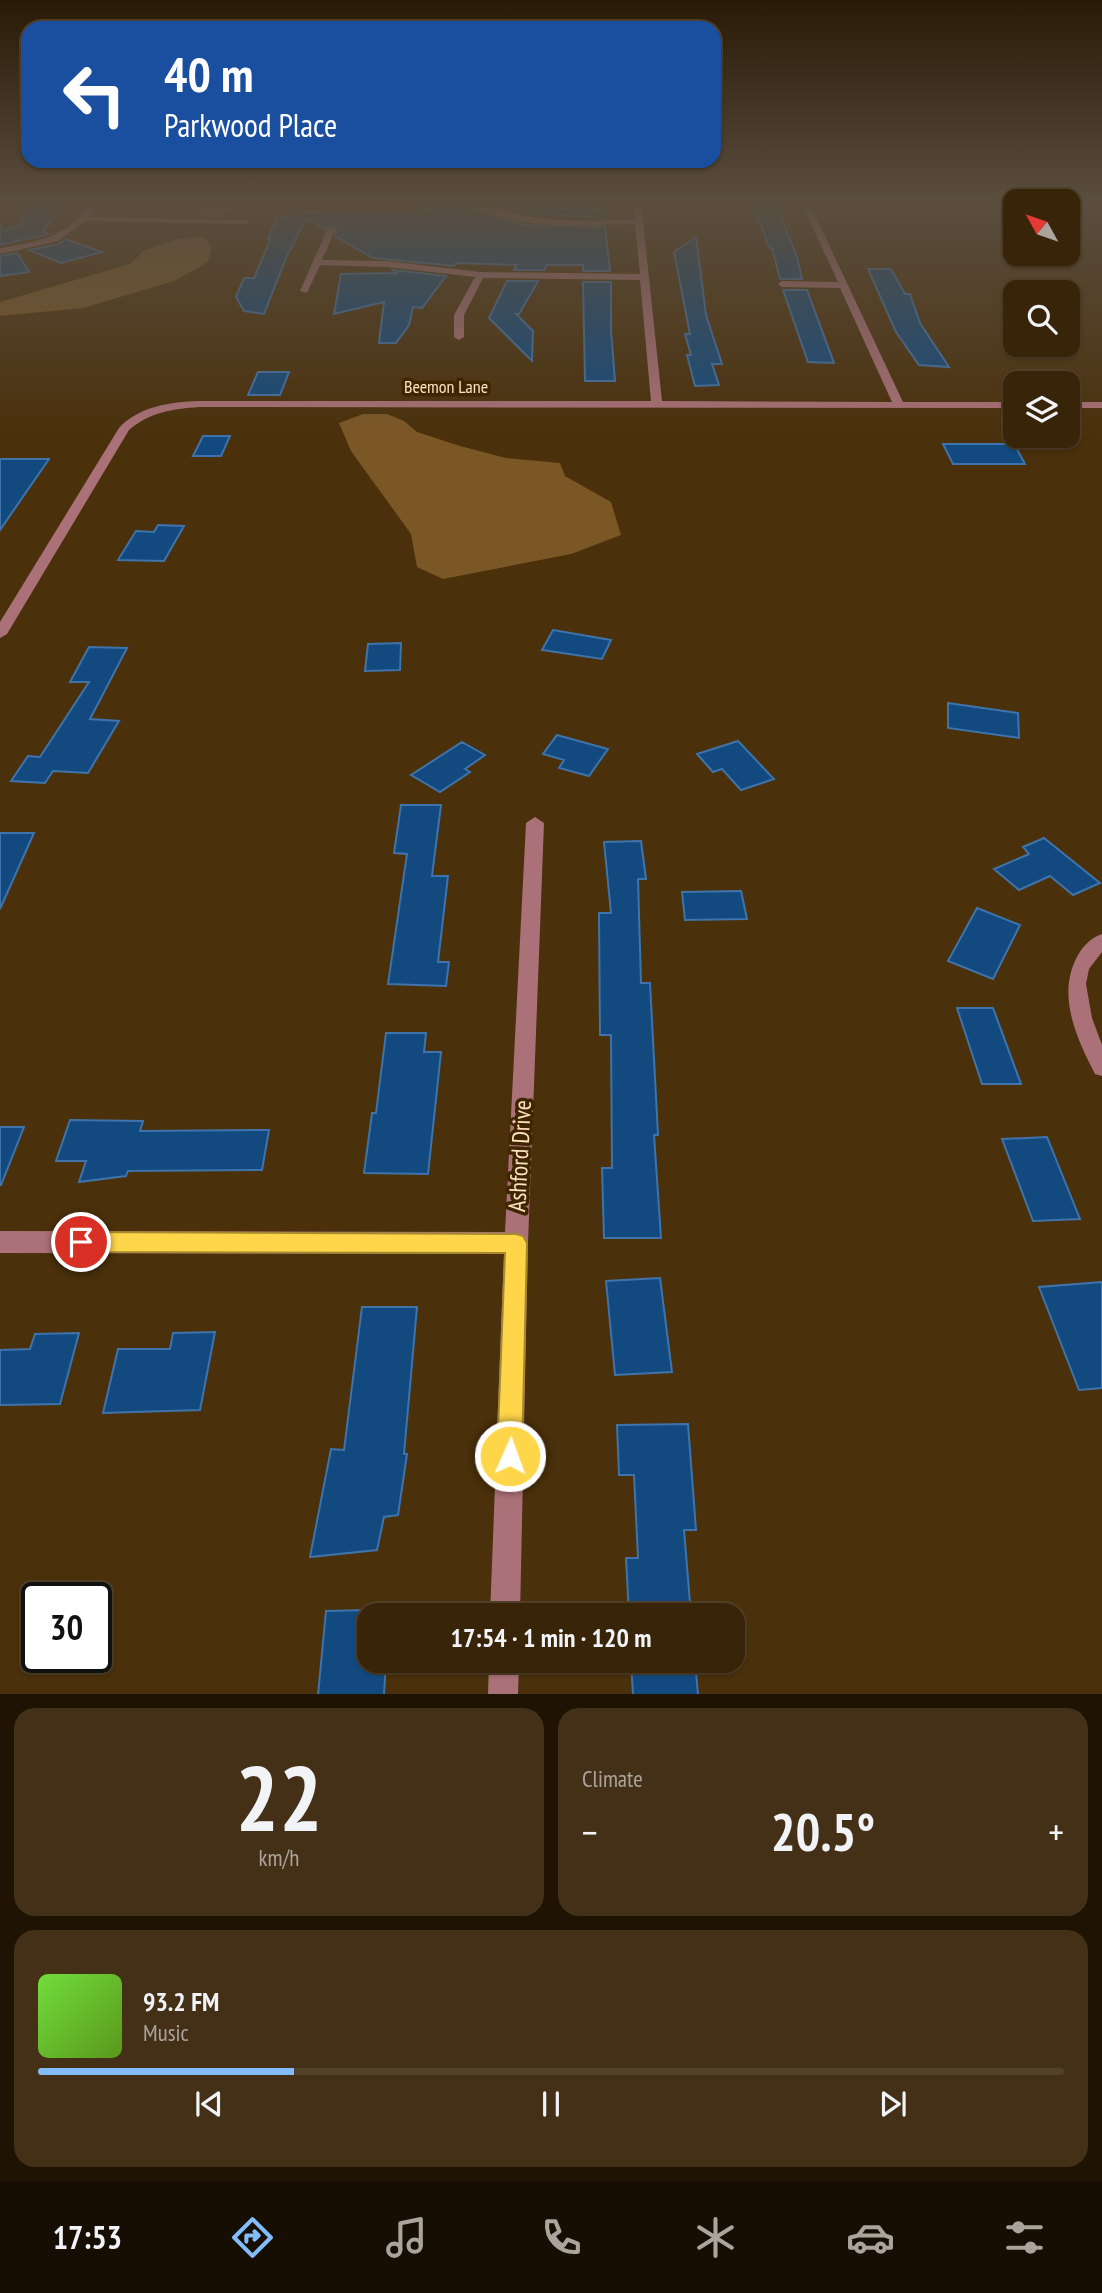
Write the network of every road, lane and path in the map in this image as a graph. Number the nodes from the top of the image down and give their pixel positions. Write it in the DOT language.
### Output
graph roads {
  1 [pos="309,281"];
  2 [pos="477,281"];
  3 [pos="643,281"];
  4 [pos="840,281"];
  5 [pos="782,284"];
  6 [pos="842,285"];
  7 [pos="304,291"];
  8 [pos="459,337"];
  9 [pos="657,404"];
  10 [pos="899,405"];
  11 [pos="1003,405"];
  12 [pos="1080,405"];
  13 [pos="1102,405"];
  14 [pos="0,634"];
  15 [pos="535,822"];
  16 [pos="1102,941"];
  17 [pos="1102,1068"];
  18 [pos="0,1242"];
  19 [pos="516,1243"];
  20 [pos="505,1603"];
  21 [pos="504,1673"];
  22 [pos="503,1694"];
  1 -- 7 [label="street"];
  2 -- 8 [label="street"];
  3 -- 9 [label="street"];
  4 -- 6 [label="street"];
  5 -- 6 [label="street"];
  6 -- 10 [label="street"];
  9 -- 10 [label="street, Beemon Lane"];
  9 -- 14 [label="street, Beemon Lane"];
  10 -- 11 [label="street, Beemon Lane"];
  12 -- 13 [label="street"];
  15 -- 19 [label="street, Ashford Drive"];
  16 -- 17 [label="street"];
  18 -- 19 [label="street"];
  19 -- 20 [label="street, Ashford Drive"];
  21 -- 22 [label="street"];
}
